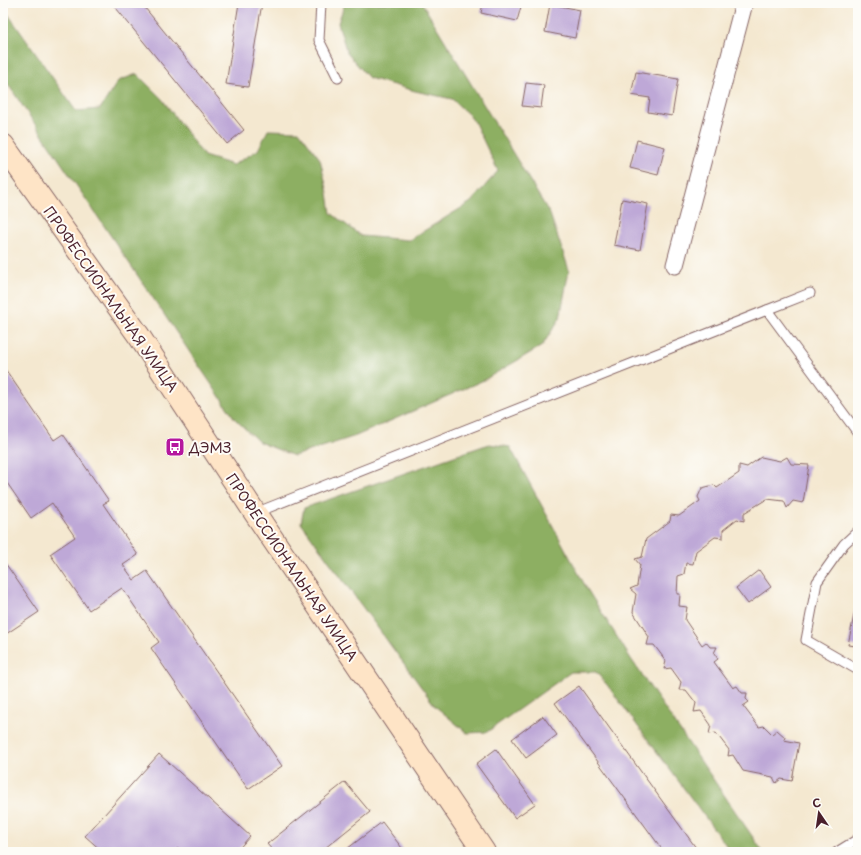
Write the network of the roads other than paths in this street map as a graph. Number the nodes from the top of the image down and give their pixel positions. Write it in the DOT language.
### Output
graph roads {
  1 [pos="321,3"];
  2 [pos="744,3"];
  3 [pos="338,78"];
  4 [pos="3,145"];
  5 [pos="675,265"];
  6 [pos="810,293"];
  7 [pos="768,310"];
  8 [pos="858,433"];
  9 [pos="255,513"];
  10 [pos="858,531"];
  11 [pos="858,670"];
  12 [pos="858,839"];
  13 [pos="484,852"];
  14 [pos="837,852"];
  1 -- 3 [label="lane"];
  2 -- 5 [label="street"];
  4 -- 9 [label="main road, ПРОФЕССИОНАЛЬНАЯ УЛИЦА"];
  6 -- 7 [label="lane"];
  7 -- 8 [label="lane"];
  7 -- 9 [label="lane"];
  9 -- 13 [label="main road, ПРОФЕССИОНАЛЬНАЯ УЛИЦА"];
  10 -- 11 [label="lane"];
  12 -- 14 [label="lane"];
}
